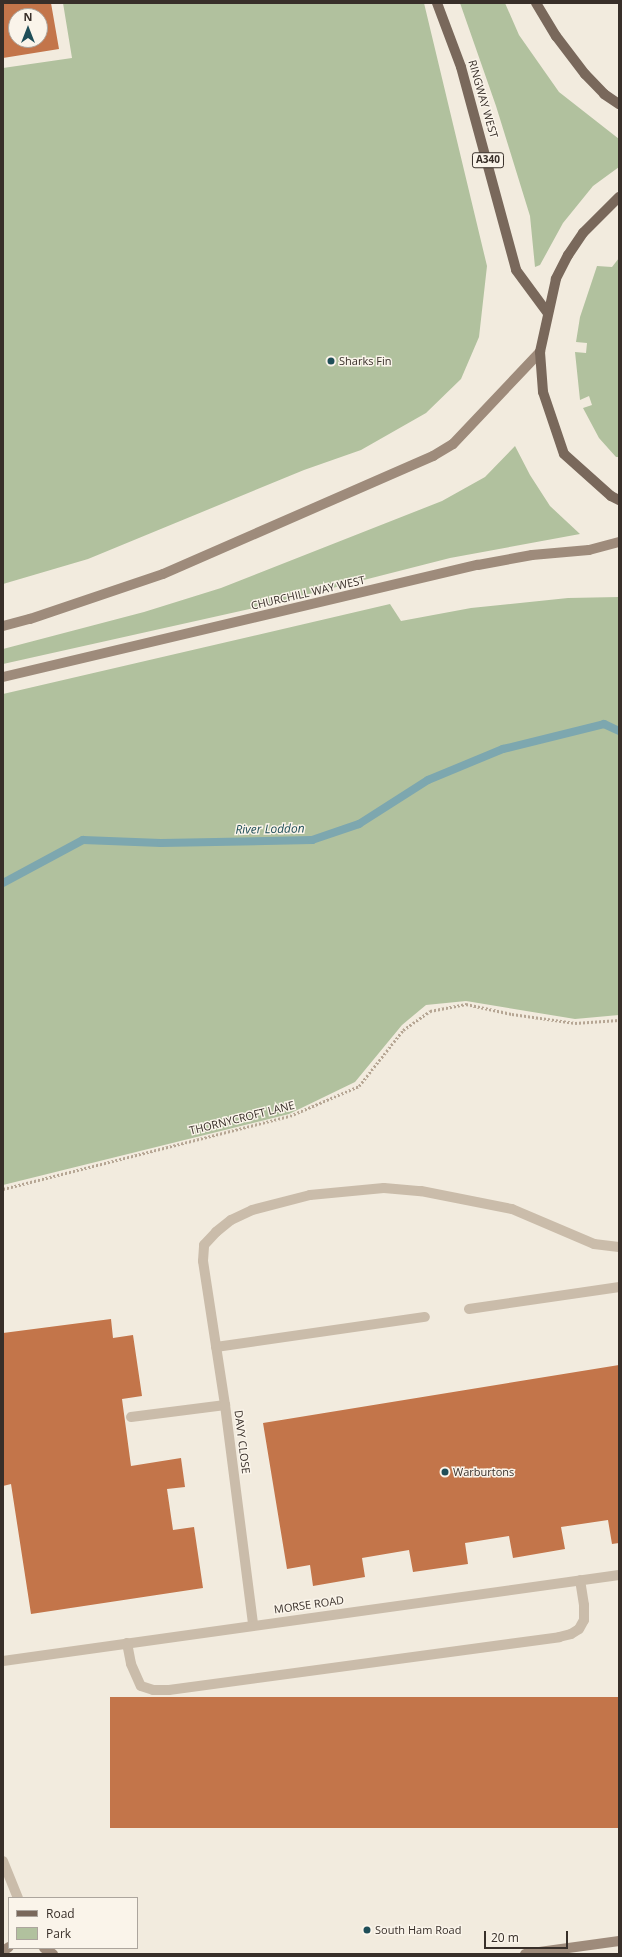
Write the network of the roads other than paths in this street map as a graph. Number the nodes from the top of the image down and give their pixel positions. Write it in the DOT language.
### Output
graph roads {
  1 [pos="437,3"];
  2 [pos="536,3"];
  3 [pos="619,104"];
  4 [pos="619,197"];
  5 [pos="547,312"];
  6 [pos="540,352"];
  7 [pos="619,500"];
  8 [pos="619,542"];
  9 [pos="3,626"];
  10 [pos="3,676"];
  11 [pos="619,1247"];
  12 [pos="619,1287"];
  13 [pos="469,1309"];
  14 [pos="425,1317"];
  15 [pos="216,1347"];
  16 [pos="225,1405"];
  17 [pos="131,1417"];
  18 [pos="619,1575"];
  19 [pos="580,1580"];
  20 [pos="253,1625"];
  21 [pos="127,1643"];
  22 [pos="3,1661"];
  23 [pos="3,1861"];
  24 [pos="18,1897"];
  25 [pos="619,1941"];
  26 [pos="549,1952"];
  27 [pos="525,1954"];
  1 -- 5 [label="main road, RINGWAY WEST / A340"];
  2 -- 3 [label="main road"];
  4 -- 5 [label="main road"];
  5 -- 6 [label="main road"];
  6 -- 7 [label="main road"];
  6 -- 9 [label="main road"];
  8 -- 10 [label="main road, CHURCHILL WAY WEST"];
  11 -- 15 [label="street, DAVY CLOSE"];
  12 -- 13 [label="street"];
  14 -- 15 [label="street"];
  15 -- 16 [label="street, DAVY CLOSE"];
  16 -- 17 [label="street"];
  16 -- 20 [label="street, DAVY CLOSE"];
  18 -- 19 [label="street, MORSE ROAD"];
  19 -- 20 [label="street, MORSE ROAD"];
  19 -- 21 [label="street"];
  20 -- 21 [label="street, MORSE ROAD"];
  21 -- 22 [label="street, MORSE ROAD"];
  23 -- 24 [label="street"];
  25 -- 26 [label="main road"];
  26 -- 27 [label="main road"];
}
